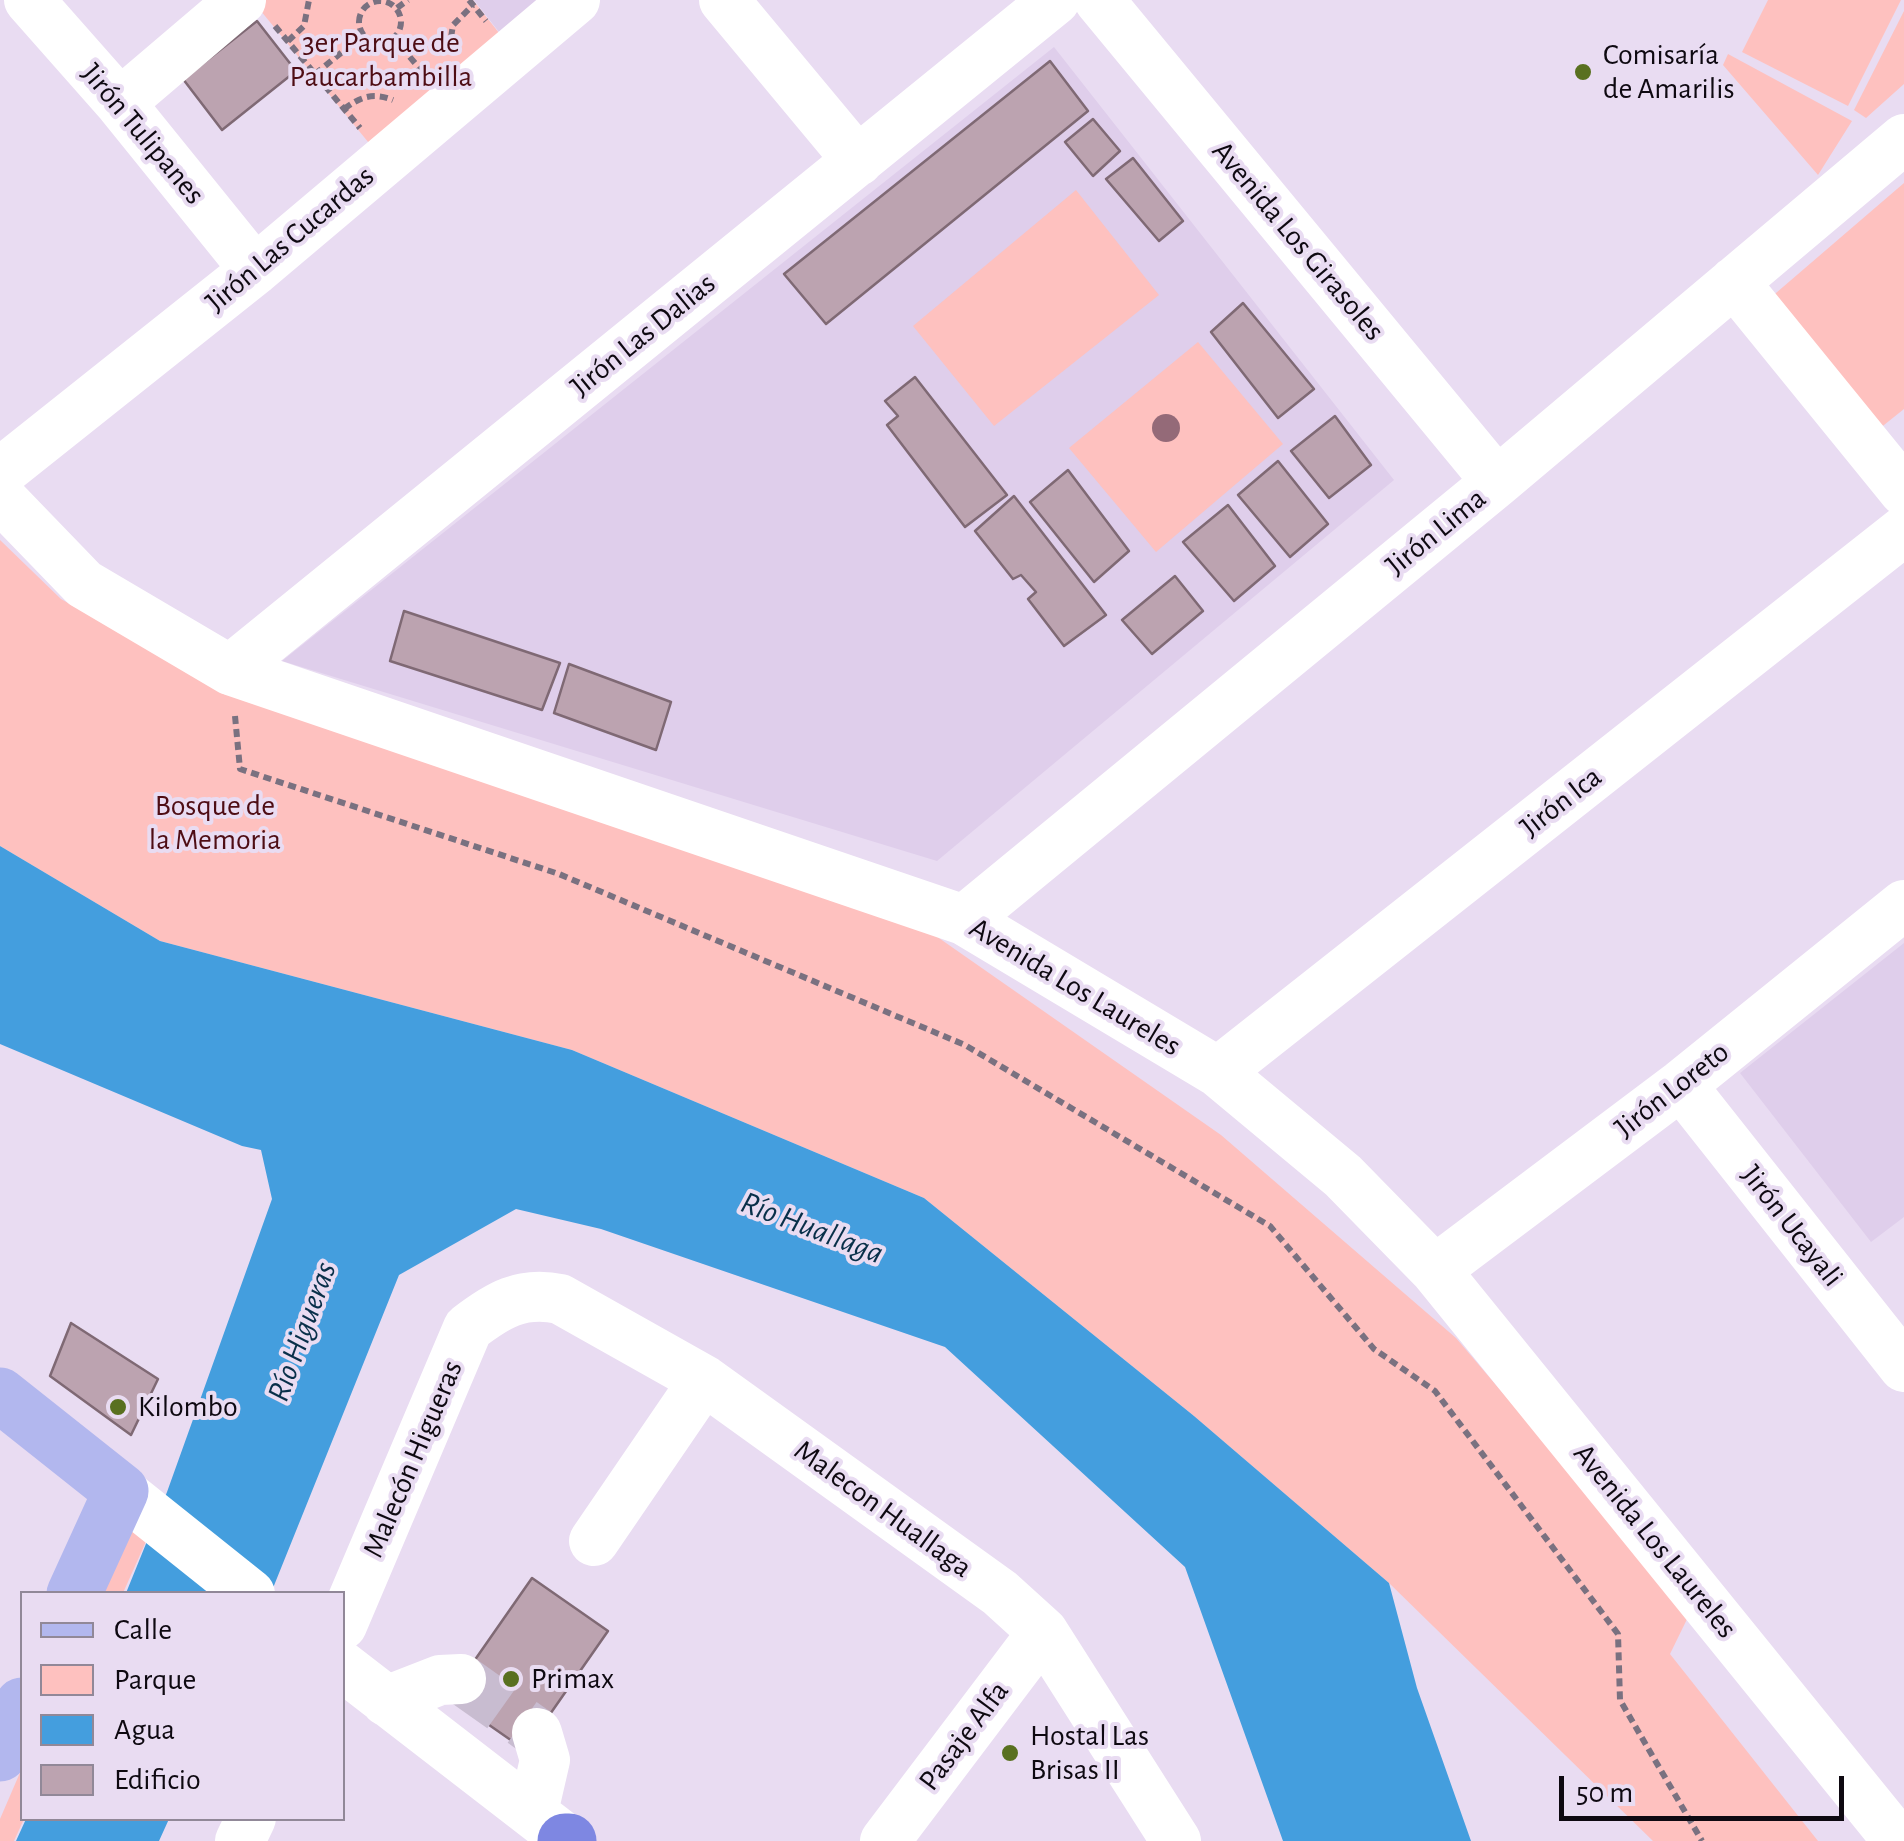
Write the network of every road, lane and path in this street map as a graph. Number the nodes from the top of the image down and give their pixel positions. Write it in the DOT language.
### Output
graph roads {
  1 [pos="29,0"];
  2 [pos="309,0"];
  3 [pos="408,0"];
  4 [pos="575,0"];
  5 [pos="724,0"];
  6 [pos="1054,0"];
  7 [pos="1100,0"];
  8 [pos="366,3"];
  9 [pos="474,6"];
  10 [pos="398,8"];
  11 [pos="255,9"];
  12 [pos="363,35"];
  13 [pos="394,37"];
  14 [pos="288,41"];
  15 [pos="452,60"];
  16 [pos="315,74"];
  17 [pos="436,88"];
  18 [pos="120,102"];
  19 [pos="401,106"];
  20 [pos="344,108"];
  21 [pos="1904,139"];
  22 [pos="386,160"];
  23 [pos="858,161"];
  24 [pos="255,270"];
  25 [pos="1734,282"];
  26 [pos="0,474"];
  27 [pos="1497,482"];
  28 [pos="1904,490"];
  29 [pos="0,497"];
  30 [pos="1904,531"];
  31 [pos="230,670"];
  32 [pos="1904,905"];
  33 [pos="964,920"];
  34 [pos="1218,1072"];
  35 [pos="1680,1084"];
  36 [pos="1435,1270"];
  37 [pos="498,1305"];
  38 [pos="1904,1366"];
  39 [pos="704,1380"];
  40 [pos="0,1395"];
  41 [pos="136,1502"];
  42 [pos="594,1540"];
  43 [pos="76,1591"];
  44 [pos="246,1591"];
  45 [pos="345,1617"];
  46 [pos="1043,1632"];
  47 [pos="345,1668"];
  48 [pos="461,1680"];
  49 [pos="386,1701"];
  50 [pos="20,1709"];
  51 [pos="537,1733"];
  52 [pos="0,1754"];
  53 [pos="558,1833"];
  54 [pos="885,1841"];
  55 [pos="1176,1841"];
  56 [pos="1702,1841"];
  57 [pos="1898,1841"];
  1 -- 18 [label="street, Jirón Tulipanes"];
  2 -- 14 [label="path"];
  3 -- 10 [label="path"];
  4 -- 22 [label="street, Jirón Las Cucardas"];
  5 -- 23 [label="street"];
  6 -- 23 [label="street, Jirón Las Dalias"];
  7 -- 27 [label="street, Avenida Los Girasoles"];
  8 -- 10 [label="path"];
  8 -- 12 [label="path"];
  9 -- 15 [label="path"];
  10 -- 13 [label="path"];
  11 -- 14 [label="path"];
  11 -- 18 [label="street"];
  12 -- 13 [label="path"];
  12 -- 16 [label="path"];
  13 -- 17 [label="path"];
  14 -- 16 [label="path"];
  16 -- 20 [label="path"];
  18 -- 24 [label="street, Jirón Tulipanes"];
  19 -- 20 [label="path"];
  20 -- 22 [label="path"];
  21 -- 25 [label="street, Jirón Lima"];
  22 -- 24 [label="street, Jirón Las Cucardas"];
  23 -- 31 [label="street, Jirón Las Dalias"];
  24 -- 26 [label="street, Jirón Las Cucardas"];
  25 -- 27 [label="street, Jirón Lima"];
  25 -- 28 [label="street"];
  27 -- 33 [label="street, Jirón Lima"];
  29 -- 31 [label="street, Avenida Los Laureles"];
  30 -- 34 [label="street, Jirón Ica"];
  31 -- 33 [label="street, Avenida Los Laureles"];
  31 -- 56 [label="path"];
  32 -- 35 [label="street, Jirón Loreto"];
  33 -- 34 [label="street, Avenida Los Laureles"];
  34 -- 36 [label="street, Avenida Los Laureles"];
  35 -- 36 [label="street, Jirón Loreto"];
  35 -- 38 [label="street, Jirón Ucayali"];
  36 -- 57 [label="street, Avenida Los Laureles"];
  37 -- 39 [label="street, Malecon Huallaga"];
  37 -- 45 [label="street, Malecón Higueras"];
  39 -- 42 [label="street"];
  39 -- 46 [label="street, Malecon Huallaga"];
  40 -- 41 [label="main road"];
  41 -- 43 [label="main road"];
  41 -- 44 [label="street"];
  46 -- 54 [label="street, Pasaje Alfa"];
  46 -- 55 [label="street, Malecon Huallaga"];
  47 -- 49 [label="street"];
  48 -- 49 [label="street"];
  49 -- 53 [label="street"];
  50 -- 52 [label="main road"];
  51 -- 53 [label="street"];
}
